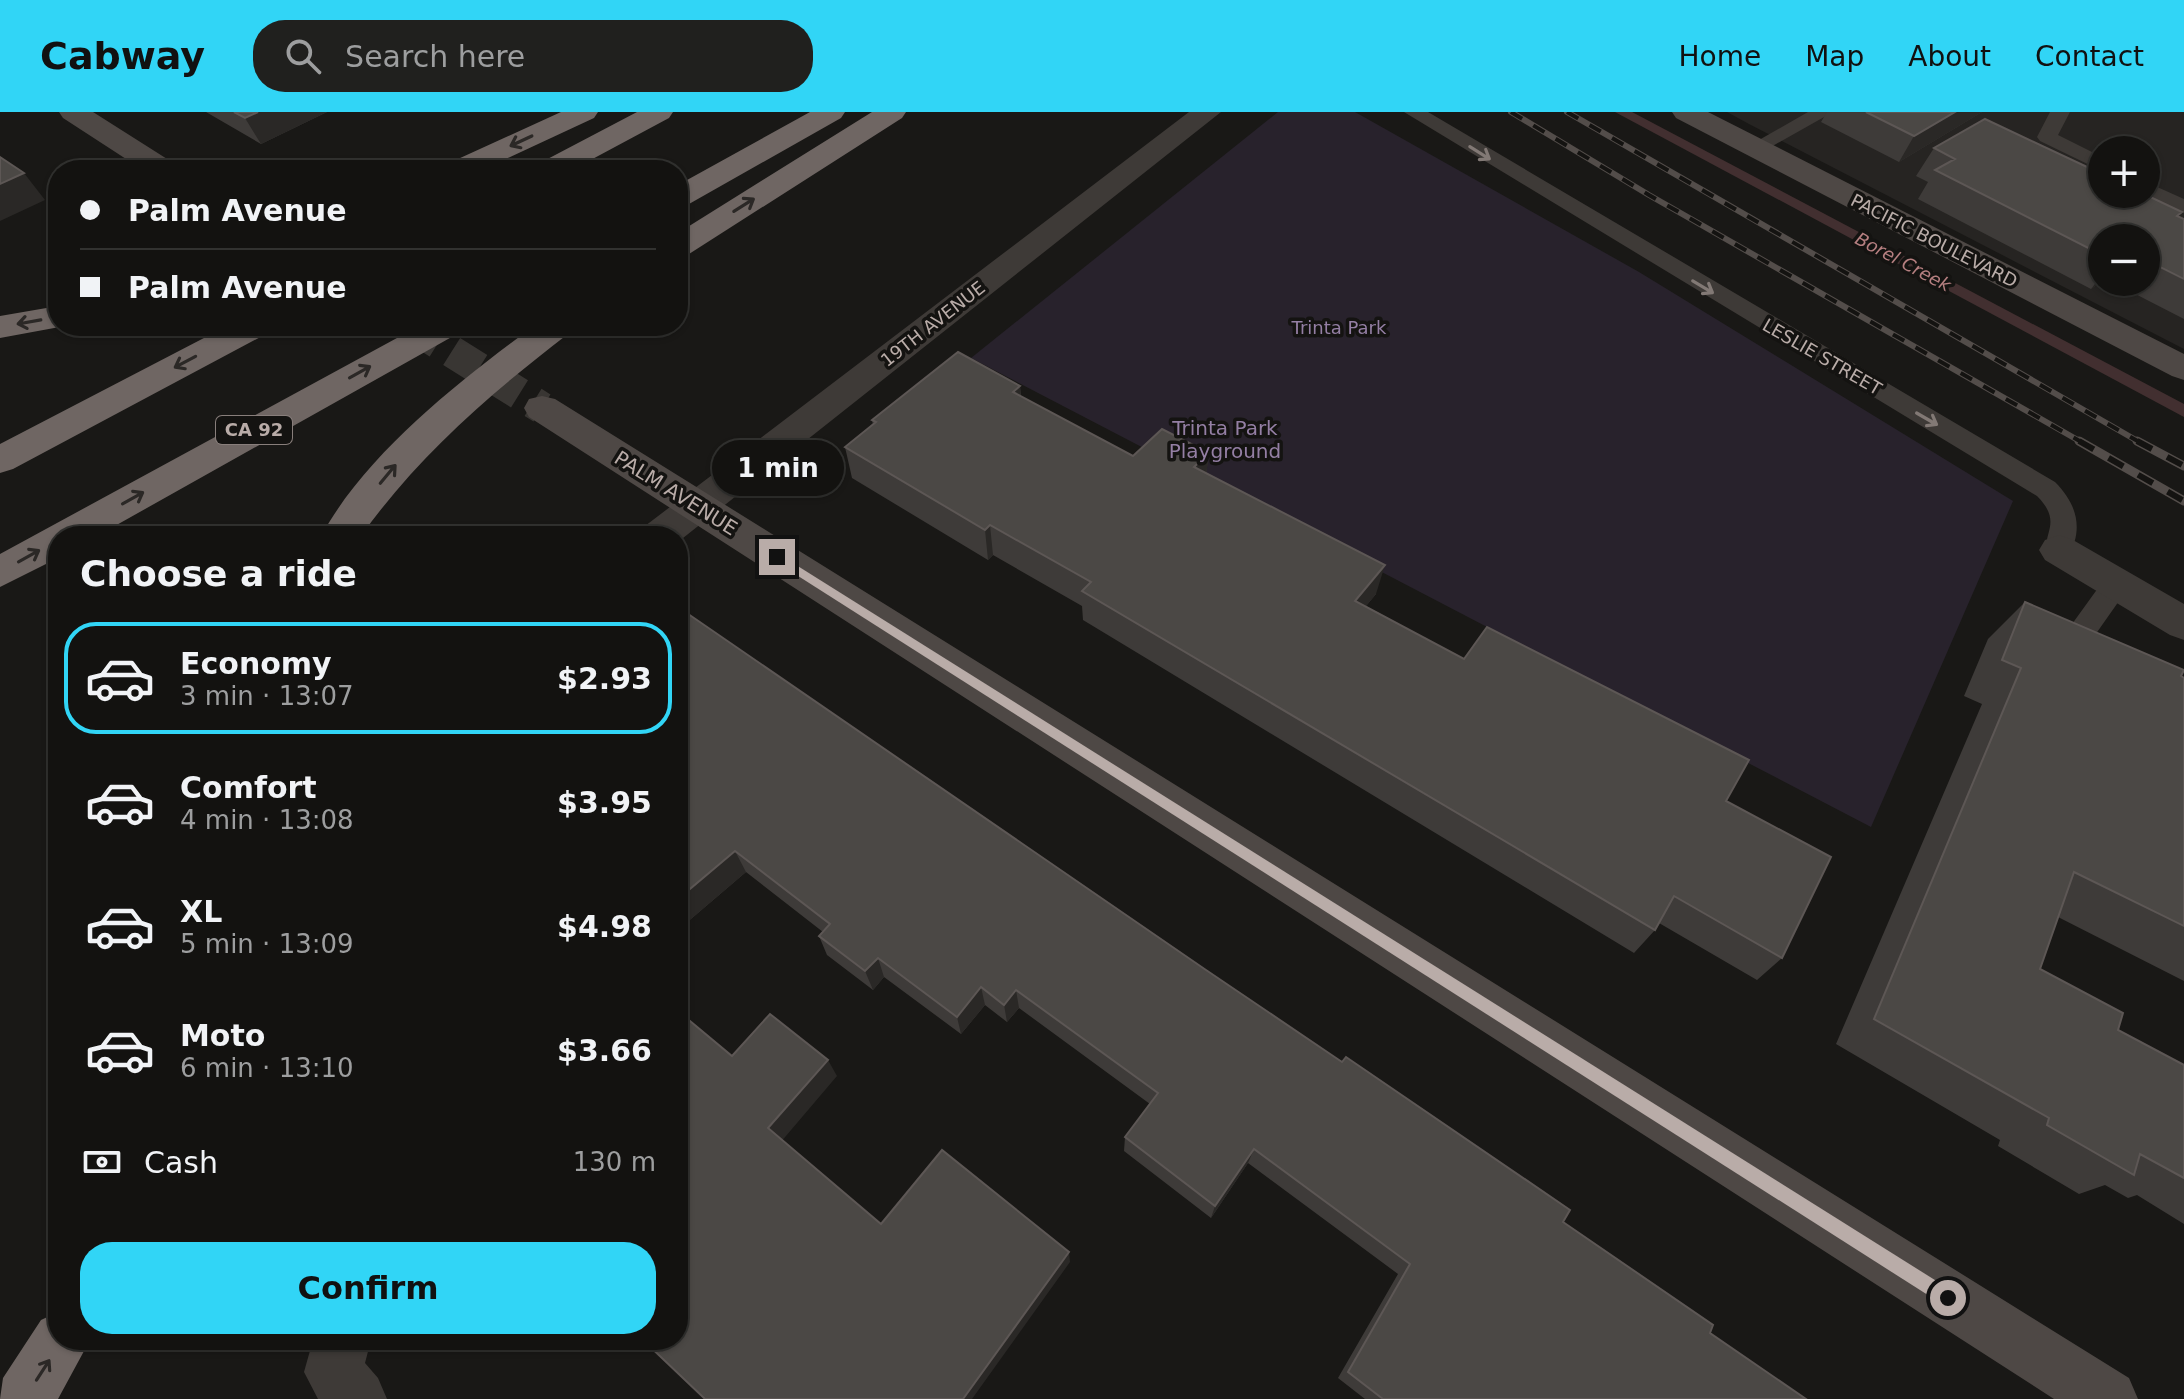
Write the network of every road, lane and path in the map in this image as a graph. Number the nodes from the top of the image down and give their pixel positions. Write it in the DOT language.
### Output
graph roads {
  1 [pos="73,112"];
  2 [pos="584,112"];
  3 [pos="659,112"];
  4 [pos="831,112"];
  5 [pos="892,112"];
  6 [pos="1207,112"];
  7 [pos="1414,112"];
  8 [pos="1686,112"];
  9 [pos="1823,112"];
  10 [pos="2060,112"];
  11 [pos="1755,148"];
  12 [pos="2088,158"];
  13 [pos="148,160"];
  14 [pos="480,160"];
  15 [pos="568,160"];
  16 [pos="688,191"];
  17 [pos="2160,195"];
  18 [pos="2184,207"];
  19 [pos="688,241"];
  20 [pos="48,319"];
  21 [pos="0,327"];
  22 [pos="235,336"];
  23 [pos="427,336"];
  24 [pos="543,336"];
  25 [pos="2184,368"];
  26 [pos="542,408"];
  27 [pos="0,460"];
  28 [pos="697,506"];
  29 [pos="83,526"];
  30 [pos="348,526"];
  31 [pos="672,526"];
  32 [pos="48,546"];
  33 [pos="2059,550"];
  34 [pos="0,572"];
  35 [pos="2116,584"];
  36 [pos="2184,624"];
  37 [pos="2064,657"];
  38 [pos="55,1350"];
  39 [pos="24,1399"];
  40 [pos="2108,1399"];
  1 -- 13 [label="street"];
  2 -- 14 [label="highway, one-way"];
  3 -- 15 [label="highway"];
  4 -- 16 [label="highway"];
  19 -- 5 [label="highway, one-way"];
  6 -- 28 [label="street, 19TH AVENUE"];
  7 -- 33 [label="lane, LESLIE STREET, one-way"];
  8 -- 11 [label="street, PACIFIC BOULEVARD"];
  9 -- 11 [label="lane"];
  10 -- 12 [label="lane"];
  11 -- 25 [label="street, PACIFIC BOULEVARD"];
  17 -- 18 [label="lane"];
  20 -- 21 [label="highway, one-way"];
  22 -- 27 [label="highway, one-way"];
  29 -- 23 [label="highway, CA 92, one-way"];
  30 -- 24 [label="highway, one-way"];
  26 -- 28 [label="street, PALM AVENUE"];
  28 -- 31 [label="street, 19TH AVENUE"];
  28 -- 40 [label="street, PALM AVENUE"];
  34 -- 32 [label="highway, one-way"];
  33 -- 35 [label="street, LESLIE STREET"];
  35 -- 36 [label="street, LESLIE STREET"];
  35 -- 37 [label="lane"];
  39 -- 38 [label="highway, one-way"];
}
